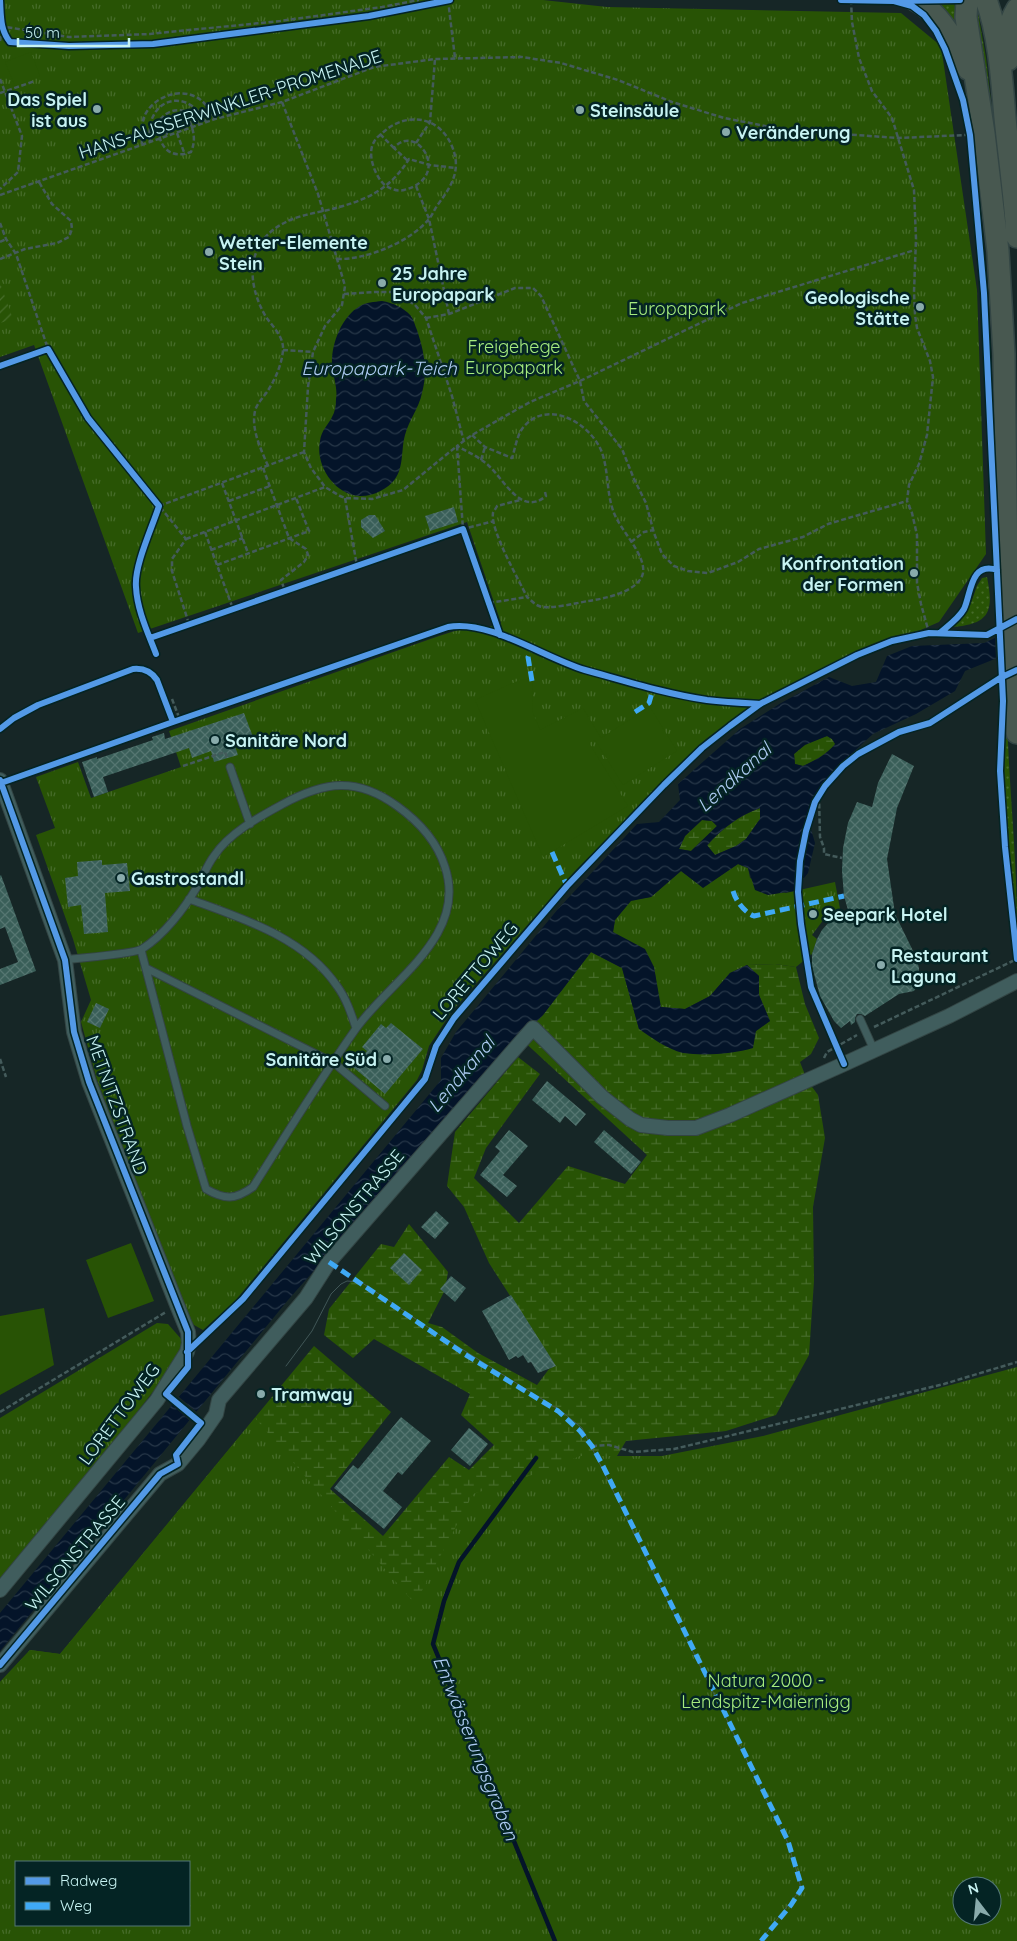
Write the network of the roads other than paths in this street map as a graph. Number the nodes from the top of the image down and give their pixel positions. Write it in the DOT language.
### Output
graph roads {
  1 [pos="967,0"];
  2 [pos="986,0"];
  3 [pos="912,2"];
  4 [pos="1017,9"];
  5 [pos="976,87"];
  6 [pos="1016,227"];
  7 [pos="1017,237"];
  8 [pos="1017,733"];
  9 [pos="230,766"];
  10 [pos="0,780"];
  11 [pos="250,824"];
  12 [pos="189,899"];
  13 [pos="141,950"];
  14 [pos="65,960"];
  15 [pos="146,968"];
  16 [pos="1017,982"];
  17 [pos="860,1019"];
  18 [pos="356,1028"];
  19 [pos="874,1050"];
  20 [pos="334,1063"];
  21 [pos="385,1106"];
  22 [pos="187,1352"];
  23 [pos="0,1590"];
  24 [pos="0,1665"];
  1 -- 5 [label="main road"];
  2 -- 6 [label="main road"];
  3 -- 5 [label="main road"];
  4 -- 6 [label="main road"];
  5 -- 8 [label="main road"];
  6 -- 7 [label="main road"];
  9 -- 11 [label="lane"];
  10 -- 14 [label="street, METNITZSTRAND"];
  11 -- 12 [label="lane"];
  11 -- 18 [label="lane"];
  12 -- 13 [label="lane"];
  12 -- 18 [label="lane"];
  13 -- 14 [label="lane"];
  13 -- 15 [label="lane"];
  14 -- 22 [label="street, METNITZSTRAND"];
  15 -- 20 [label="lane"];
  15 -- 20 [label="lane"];
  16 -- 19 [label="street"];
  17 -- 19 [label="lane"];
  18 -- 20 [label="lane"];
  19 -- 24 [label="street, WILSONSTRASSE"];
  20 -- 21 [label="lane"];
  22 -- 23 [label="street, LORETTOWEG"];
}
